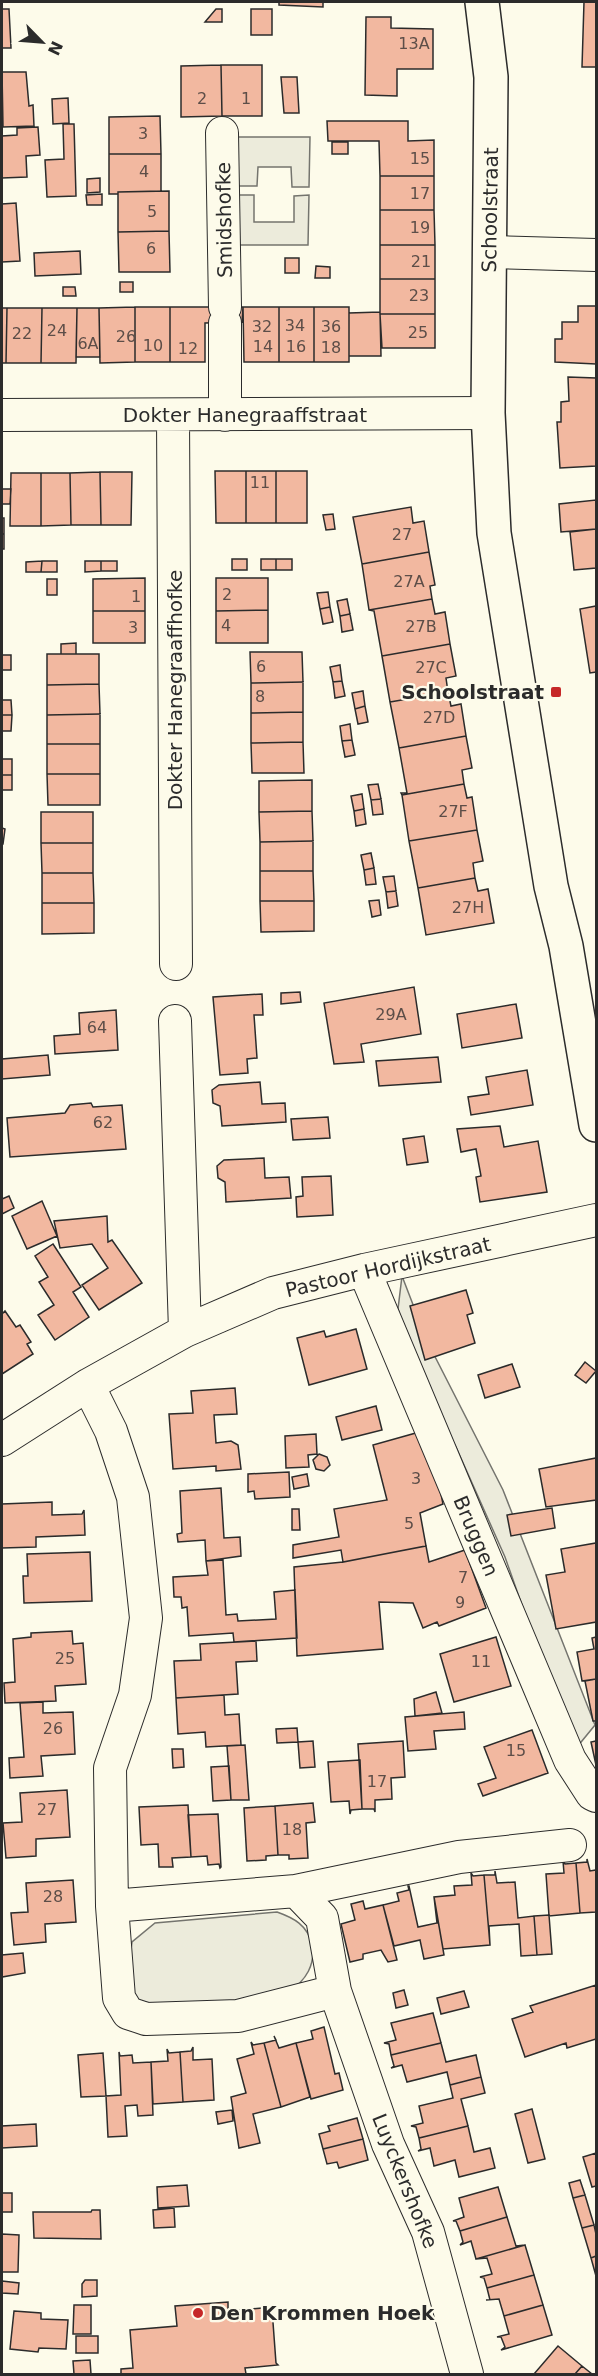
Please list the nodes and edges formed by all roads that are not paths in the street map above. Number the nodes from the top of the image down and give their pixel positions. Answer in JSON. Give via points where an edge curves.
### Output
{"nodes":[{"id":1,"x":482,"y":2,"type":"edge"},
{"id":2,"x":505,"y":2,"type":"edge"},
{"id":3,"x":491,"y":77,"type":"junction"},
{"id":4,"x":222,"y":133,"type":"dead end"},
{"id":5,"x":489,"y":252,"type":"junction"},
{"id":6,"x":597,"y":255,"type":"edge"},
{"id":7,"x":488,"y":413,"type":"junction"},
{"id":8,"x":2,"y":415,"type":"edge"},
{"id":9,"x":225,"y":415,"type":"junction"},
{"id":10,"x":173,"y":416,"type":"junction"},
{"id":11,"x":176,"y":964,"type":"dead end"},
{"id":12,"x":175,"y":1022,"type":"dead end"},
{"id":13,"x":597,"y":1125,"type":"edge"},
{"id":14,"x":597,"y":1220,"type":"edge"},
{"id":15,"x":364,"y":1270,"type":"junction"},
{"id":16,"x":185,"y":1331,"type":"junction"},
{"id":17,"x":88,"y":1385,"type":"junction"},
{"id":18,"x":2,"y":1440,"type":"edge"},
{"id":19,"x":597,"y":1796,"type":"edge"},
{"id":20,"x":570,"y":1845,"type":"dead end"},
{"id":21,"x":296,"y":1891,"type":"junction"},
{"id":22,"x":112,"y":1906,"type":"junction"},
{"id":23,"x":335,"y":1991,"type":"junction"},
{"id":24,"x":467,"y":2374,"type":"edge"}],
"edges":[{"from":1,"to":3,"type":"street","name":"Schoolstraat"},
{"from":2,"to":3,"type":"street","name":"Schoolstraat"},
{"from":3,"to":5,"type":"street","name":"Schoolstraat"},
{"from":4,"to":9,"type":"street","name":"Smidshofke"},
{"from":5,"to":6,"type":"street"},
{"from":5,"to":7,"type":"street","name":"Schoolstraat"},
{"from":7,"to":9,"type":"street","name":"Dokter Hanegraaffstraat"},
{"from":7,"to":13,"type":"street","name":"Schoolstraat","via":[[494,533],[551,886],[566,946]]},
{"from":8,"to":10,"type":"street","name":"Dokter Hanegraaffstraat"},
{"from":9,"to":10,"type":"street","name":"Dokter Hanegraaffstraat"},
{"from":10,"to":11,"type":"street","name":"Dokter Hanegraaffhofke"},
{"from":12,"to":16,"type":"street"},
{"from":14,"to":15,"type":"street","name":"Pastoor Hordijkstraat"},
{"from":15,"to":16,"type":"street","name":"Pastoor Hordijkstraat","via":[[273,1293]]},
{"from":15,"to":19,"type":"street","name":"Bruggen","via":[[570,1760]]},
{"from":16,"to":17,"type":"street","name":"Pastoor Hordijkstraat"},
{"from":17,"to":18,"type":"street","name":"Pastoor Hordijkstraat"},
{"from":17,"to":22,"type":"street","via":[[111,1431],[133,1497],[146,1618],[135,1695],[110,1768]]},
{"from":20,"to":21,"type":"street","via":[[459,1857]]},
{"from":21,"to":22,"type":"street"},
{"from":21,"to":23,"type":"street","name":"Luyckershofke","via":[[322,1918]]},
{"from":22,"to":23,"type":"street","via":[[119,1998],[128,2013],[146,2019],[238,2016]]},
{"from":23,"to":24,"type":"street","name":"Luyckershofke","via":[[388,2144],[428,2232]]}]}
